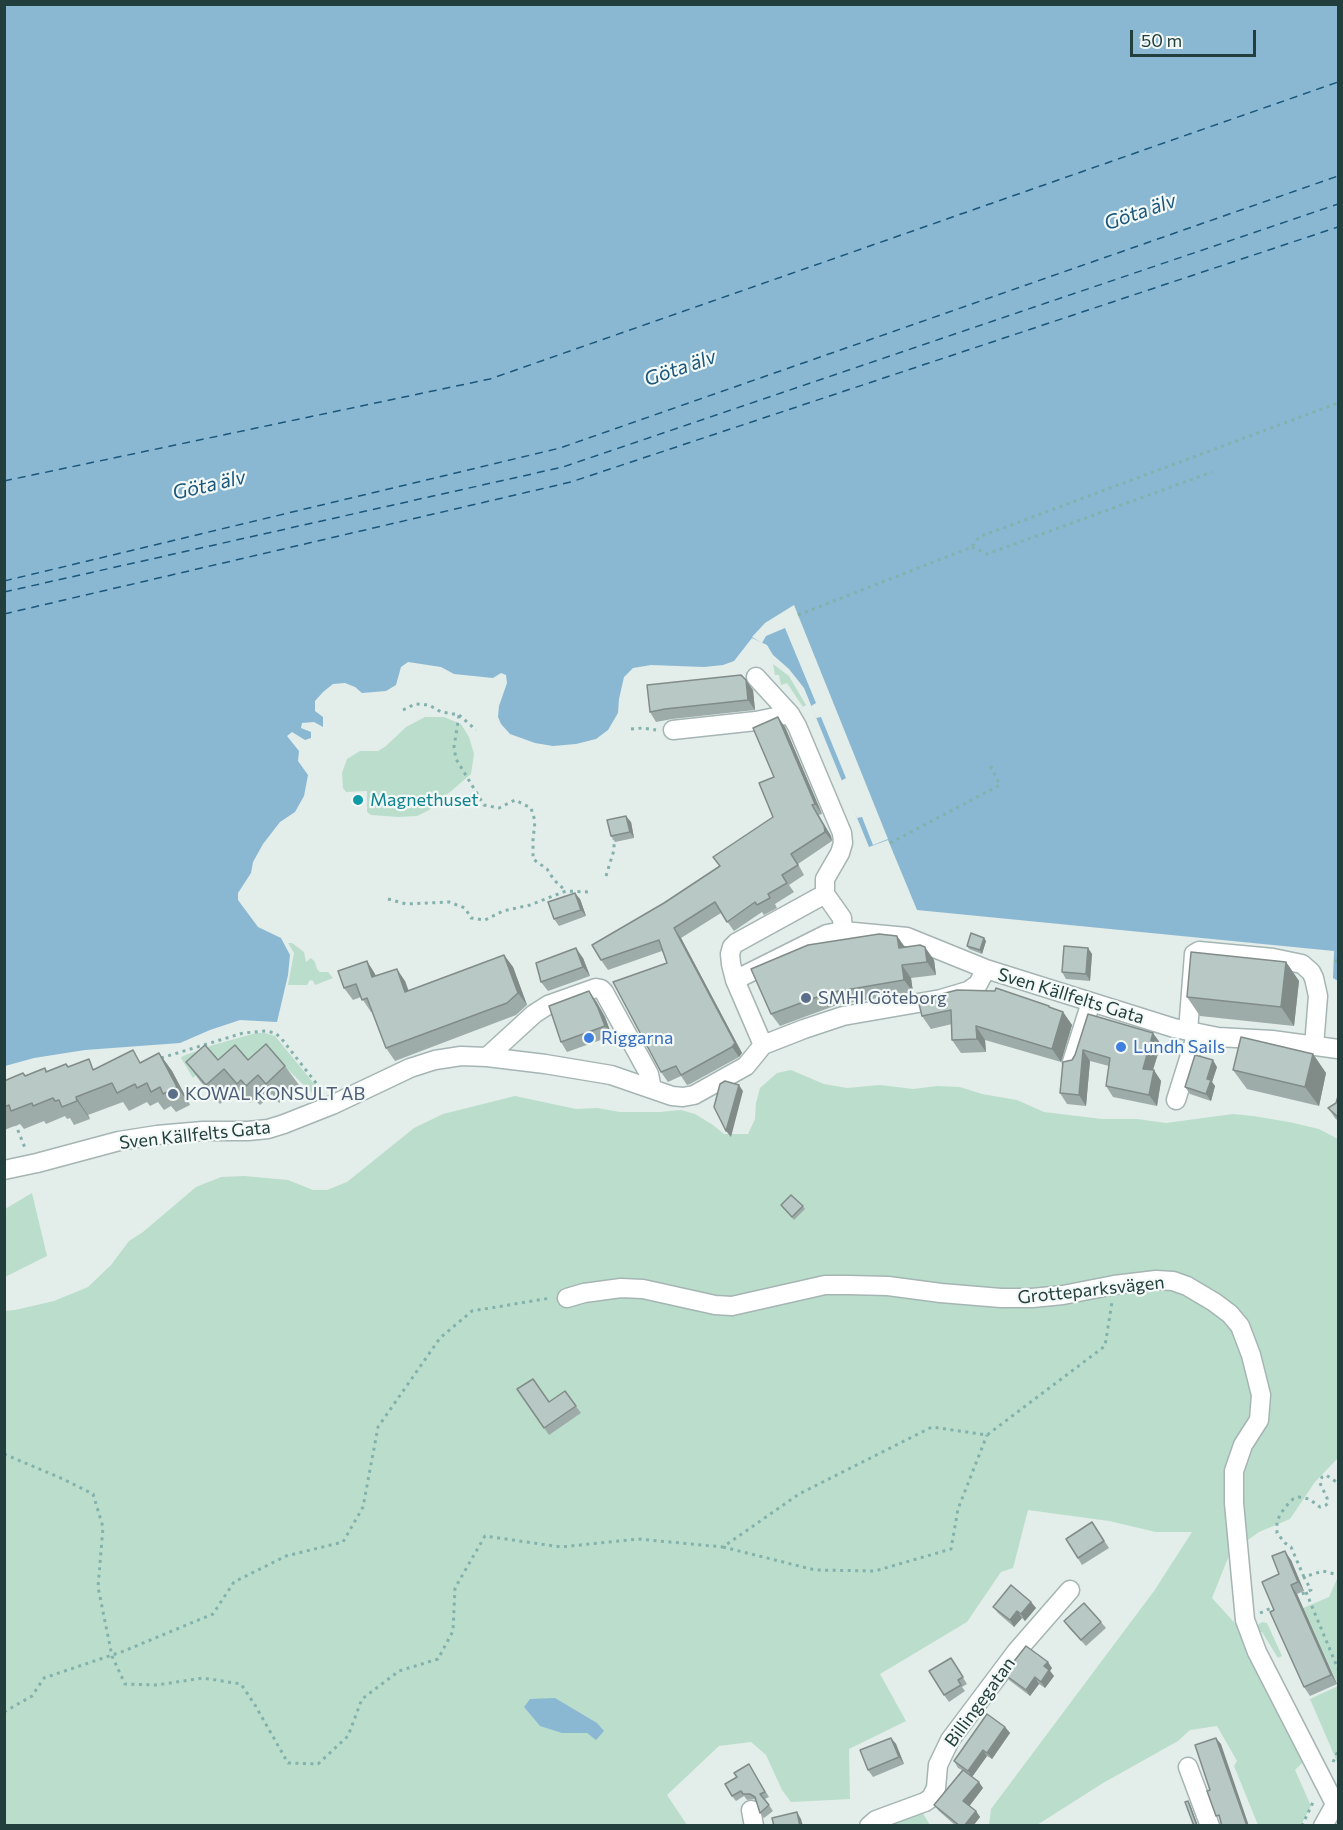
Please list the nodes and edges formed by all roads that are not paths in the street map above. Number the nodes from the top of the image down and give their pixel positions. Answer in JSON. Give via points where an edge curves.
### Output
{"nodes":[{"id":1,"x":756,"y":677,"type":"dead end"},
{"id":2,"x":790,"y":714,"type":"junction"},
{"id":3,"x":673,"y":730,"type":"road end"},
{"id":4,"x":825,"y":894,"type":"junction"},
{"id":5,"x":843,"y":931,"type":"junction"},
{"id":6,"x":986,"y":969,"type":"junction"},
{"id":7,"x":735,"y":980,"type":"junction"},
{"id":8,"x":1091,"y":1002,"type":"junction"},
{"id":9,"x":1192,"y":1032,"type":"junction"},
{"id":10,"x":763,"y":1045,"type":"junction"},
{"id":11,"x":1314,"y":1046,"type":"junction"},
{"id":12,"x":1338,"y":1049,"type":"edge"},
{"id":13,"x":487,"y":1057,"type":"junction"},
{"id":14,"x":1072,"y":1062,"type":"edge"},
{"id":15,"x":652,"y":1089,"type":"junction"},
{"id":16,"x":1176,"y":1100,"type":"dead end"},
{"id":17,"x":4,"y":1170,"type":"edge"},
{"id":18,"x":567,"y":1298,"type":"road end"},
{"id":19,"x":1070,"y":1590,"type":"dead end"},
{"id":20,"x":1188,"y":1767,"type":"dead end"},
{"id":21,"x":1337,"y":1802,"type":"edge"},
{"id":22,"x":869,"y":1826,"type":"edge"},
{"id":23,"x":1210,"y":1826,"type":"edge"},
{"id":24,"x":1323,"y":1826,"type":"edge"}],
"edges":[{"from":1,"to":2,"type":"street"},
{"from":2,"to":3,"type":"street","via":[[756,722]]},
{"from":2,"to":4,"type":"street","via":[[843,833],[840,853],[825,879]]},
{"from":4,"to":5,"type":"street","via":[[842,918]]},
{"from":4,"to":7,"type":"street","via":[[736,943],[730,954]]},
{"from":5,"to":6,"type":"street","via":[[907,937]]},
{"from":5,"to":7,"type":"street","via":[[826,934]]},
{"from":6,"to":8,"type":"street","name":"Sven Källfelts Gata"},
{"from":6,"to":10,"type":"street","name":"Sven Källfelts Gata","via":[[978,984],[968,990],[941,999],[843,1016]]},
{"from":7,"to":10,"type":"street"},
{"from":8,"to":9,"type":"street","name":"Sven Källfelts Gata"},
{"from":8,"to":14,"type":"street"},
{"from":9,"to":11,"type":"street","name":"Sven Källfelts Gata"},
{"from":9,"to":11,"type":"street","via":[[1194,954],[1199,951],[1273,958],[1302,964],[1314,978],[1318,996]]},
{"from":9,"to":16,"type":"street"},
{"from":10,"to":15,"type":"street","name":"Sven Källfelts Gata","via":[[746,1066],[694,1095],[672,1096]]},
{"from":11,"to":12,"type":"street","name":"Sven Källfelts Gata"},
{"from":13,"to":15,"type":"street","name":"Sven Källfelts Gata","via":[[611,1075]]},
{"from":13,"to":15,"type":"street","via":[[548,1005],[596,988],[604,992],[649,1074]]},
{"from":13,"to":17,"type":"street","name":"Sven Källfelts Gata","via":[[461,1056],[410,1068],[332,1105],[268,1129],[203,1131],[129,1140]]},
{"from":18,"to":21,"type":"street","name":"Grotteparksvägen","via":[[621,1288],[643,1289],[732,1306],[825,1285],[888,1286],[1001,1298],[1064,1295],[1156,1280],[1187,1286],[1230,1314],[1246,1338],[1261,1395],[1259,1420],[1243,1445],[1234,1471],[1245,1620],[1262,1662]]},
{"from":19,"to":22,"type":"street","name":"Billingegatan","via":[[1016,1652],[950,1740],[938,1764],[931,1798]]},
{"from":20,"to":23,"type":"street"},
{"from":21,"to":24,"type":"street"}]}
